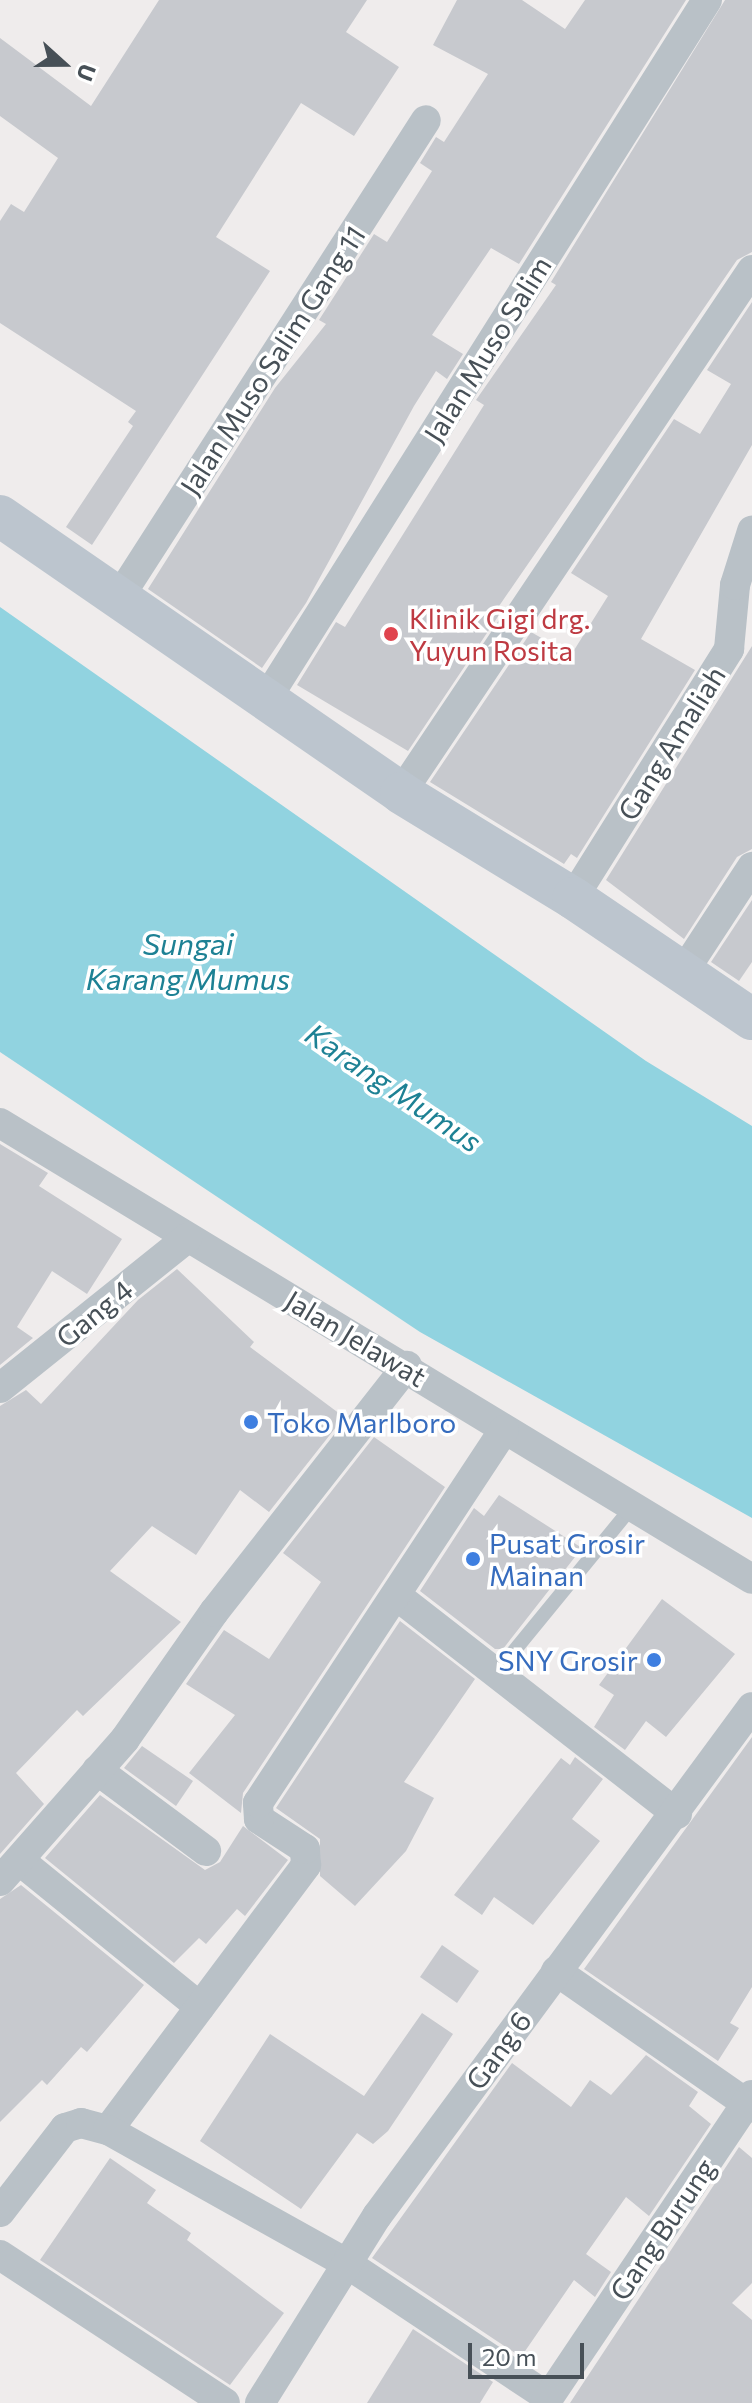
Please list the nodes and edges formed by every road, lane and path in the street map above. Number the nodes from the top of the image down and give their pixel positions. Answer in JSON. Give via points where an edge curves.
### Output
{"nodes":[{"id":1,"x":707,"y":0,"type":"edge"},
{"id":2,"x":426,"y":120,"type":"dead end"},
{"id":3,"x":752,"y":270,"type":"edge"},
{"id":4,"x":0,"y":516,"type":"edge"},
{"id":5,"x":752,"y":531,"type":"edge"},
{"id":6,"x":118,"y":599,"type":"junction"},
{"id":7,"x":267,"y":698,"type":"junction"},
{"id":8,"x":401,"y":793,"type":"junction"},
{"id":9,"x":752,"y":867,"type":"edge"},
{"id":10,"x":573,"y":898,"type":"junction"},
{"id":11,"x":682,"y":974,"type":"junction"},
{"id":12,"x":752,"y":1019,"type":"edge"},
{"id":13,"x":0,"y":1123,"type":"edge"},
{"id":14,"x":187,"y":1238,"type":"junction"},
{"id":15,"x":407,"y":1366,"type":"junction"},
{"id":16,"x":0,"y":1388,"type":"edge"},
{"id":17,"x":504,"y":1430,"type":"junction"},
{"id":18,"x":632,"y":1507,"type":"junction"},
{"id":19,"x":752,"y":1579,"type":"edge"},
{"id":20,"x":397,"y":1596,"type":"junction"},
{"id":21,"x":496,"y":1673,"type":"junction"},
{"id":22,"x":752,"y":1707,"type":"edge"},
{"id":23,"x":97,"y":1770,"type":"junction"},
{"id":24,"x":677,"y":1814,"type":"junction"},
{"id":25,"x":206,"y":1851,"type":"dead end"},
{"id":26,"x":9,"y":1870,"type":"edge"},
{"id":27,"x":556,"y":1971,"type":"junction"},
{"id":28,"x":200,"y":2007,"type":"junction"},
{"id":29,"x":750,"y":2101,"type":"edge"},
{"id":30,"x":108,"y":2130,"type":"junction"},
{"id":31,"x":0,"y":2212,"type":"edge"},
{"id":32,"x":0,"y":2255,"type":"edge"},
{"id":33,"x":346,"y":2263,"type":"junction"},
{"id":34,"x":547,"y":2400,"type":"edge"},
{"id":35,"x":225,"y":2403,"type":"edge"},
{"id":36,"x":260,"y":2403,"type":"edge"}],
"edges":[{"from":1,"to":7,"type":"street","name":"Jalan Muso Salim"},
{"from":2,"to":6,"type":"street","name":"Jalan Muso Salim Gang 11"},
{"from":3,"to":8,"type":"street"},
{"from":4,"to":6,"type":"street"},
{"from":5,"to":10,"type":"street","name":"Gang Amaliah","via":[[735,585],[729,649]]},
{"from":6,"to":7,"type":"street"},
{"from":7,"to":8,"type":"street"},
{"from":8,"to":10,"type":"street"},
{"from":9,"to":11,"type":"street"},
{"from":10,"to":11,"type":"street"},
{"from":11,"to":12,"type":"street"},
{"from":13,"to":14,"type":"street","name":"Jalan Jelawat"},
{"from":14,"to":15,"type":"street","name":"Jalan Jelawat"},
{"from":14,"to":16,"type":"street","name":"Gang 4"},
{"from":15,"to":17,"type":"street","name":"Jalan Jelawat"},
{"from":15,"to":23,"type":"street"},
{"from":17,"to":18,"type":"street","name":"Jalan Jelawat"},
{"from":17,"to":20,"type":"street"},
{"from":18,"to":19,"type":"street","name":"Jalan Jelawat"},
{"from":18,"to":21,"type":"lane"},
{"from":20,"to":21,"type":"street"},
{"from":20,"to":28,"type":"street","via":[[258,1803],[259,1819],[305,1849],[306,1865]]},
{"from":21,"to":24,"type":"street"},
{"from":22,"to":24,"type":"street","name":"Gang 6"},
{"from":23,"to":25,"type":"street"},
{"from":23,"to":26,"type":"street"},
{"from":24,"to":27,"type":"street","name":"Gang 6"},
{"from":26,"to":28,"type":"street"},
{"from":27,"to":29,"type":"street"},
{"from":27,"to":33,"type":"street","name":"Gang 6"},
{"from":28,"to":30,"type":"street"},
{"from":29,"to":34,"type":"street","name":"Gang Burung"},
{"from":30,"to":31,"type":"street","via":[[81,2123],[65,2128]]},
{"from":30,"to":33,"type":"street"},
{"from":32,"to":35,"type":"street"},
{"from":33,"to":34,"type":"street"},
{"from":33,"to":36,"type":"street","name":"Gang 6"}]}
